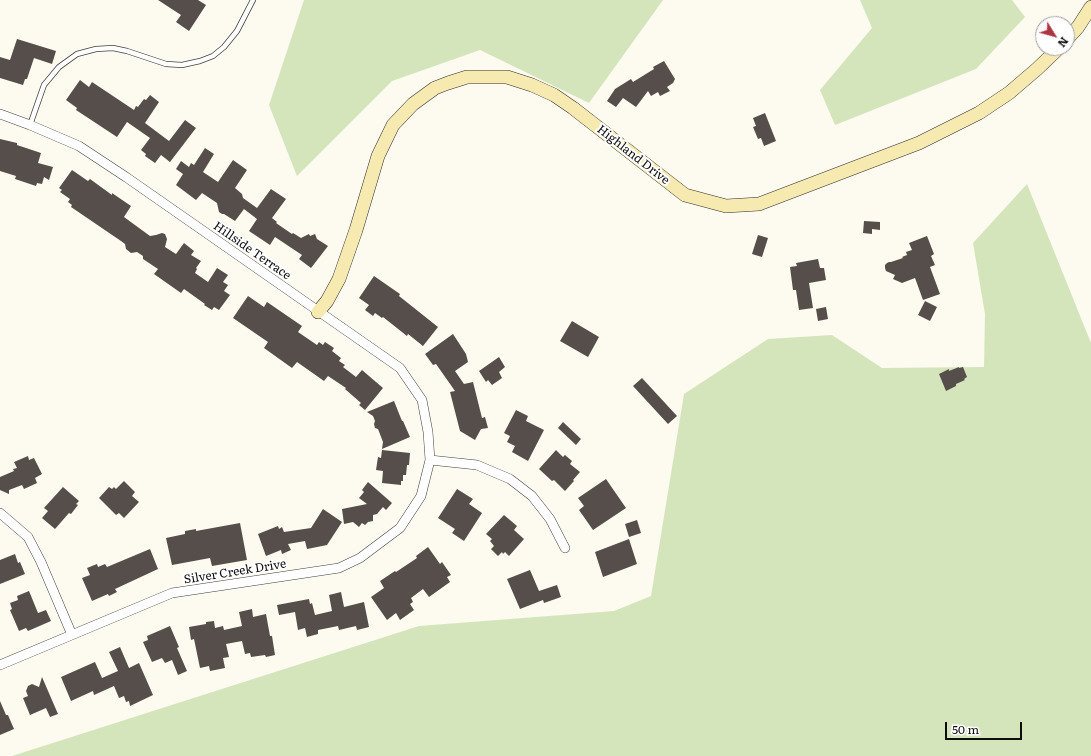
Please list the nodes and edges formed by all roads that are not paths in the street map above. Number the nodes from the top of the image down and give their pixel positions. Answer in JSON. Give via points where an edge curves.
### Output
{"nodes":[{"id":1,"x":253,"y":0,"type":"edge"},
{"id":2,"x":1091,"y":7,"type":"edge"},
{"id":3,"x":1075,"y":30,"type":"edge"},
{"id":4,"x":1050,"y":56,"type":"edge"},
{"id":5,"x":0,"y":114,"type":"edge"},
{"id":6,"x":30,"y":125,"type":"junction"},
{"id":7,"x":318,"y":312,"type":"junction"},
{"id":8,"x":430,"y":460,"type":"junction"},
{"id":9,"x":0,"y":513,"type":"edge"},
{"id":10,"x":565,"y":548,"type":"dead end"},
{"id":11,"x":72,"y":635,"type":"junction"},
{"id":12,"x":0,"y":666,"type":"edge"}],
"edges":[{"from":1,"to":6,"type":"lane","via":[[237,31],[224,47],[213,56],[200,61],[182,65],[166,64],[114,48],[77,54],[59,67],[44,85]]},
{"from":2,"to":3,"type":"street"},
{"from":4,"to":7,"type":"street","name":"Highland Drive","via":[[1009,93],[979,113],[919,143],[759,204],[726,206],[685,195],[573,108],[554,95],[532,85],[507,77],[467,77],[448,83],[435,88],[413,104],[394,125],[378,156],[338,280]]},
{"from":5,"to":6,"type":"street","name":"Hillside Terrace"},
{"from":6,"to":7,"type":"street","name":"Hillside Terrace","via":[[79,146]]},
{"from":7,"to":8,"type":"street","name":"Hillside Terrace","via":[[400,368],[422,400]]},
{"from":8,"to":10,"type":"street","via":[[477,465],[510,479],[532,496],[550,519]]},
{"from":8,"to":11,"type":"street","name":"Silver Creek Drive","via":[[421,496],[400,528],[360,558],[338,568],[172,593]]},
{"from":9,"to":11,"type":"street","via":[[28,537]]},
{"from":11,"to":12,"type":"street","name":"Silver Creek Drive"}]}
